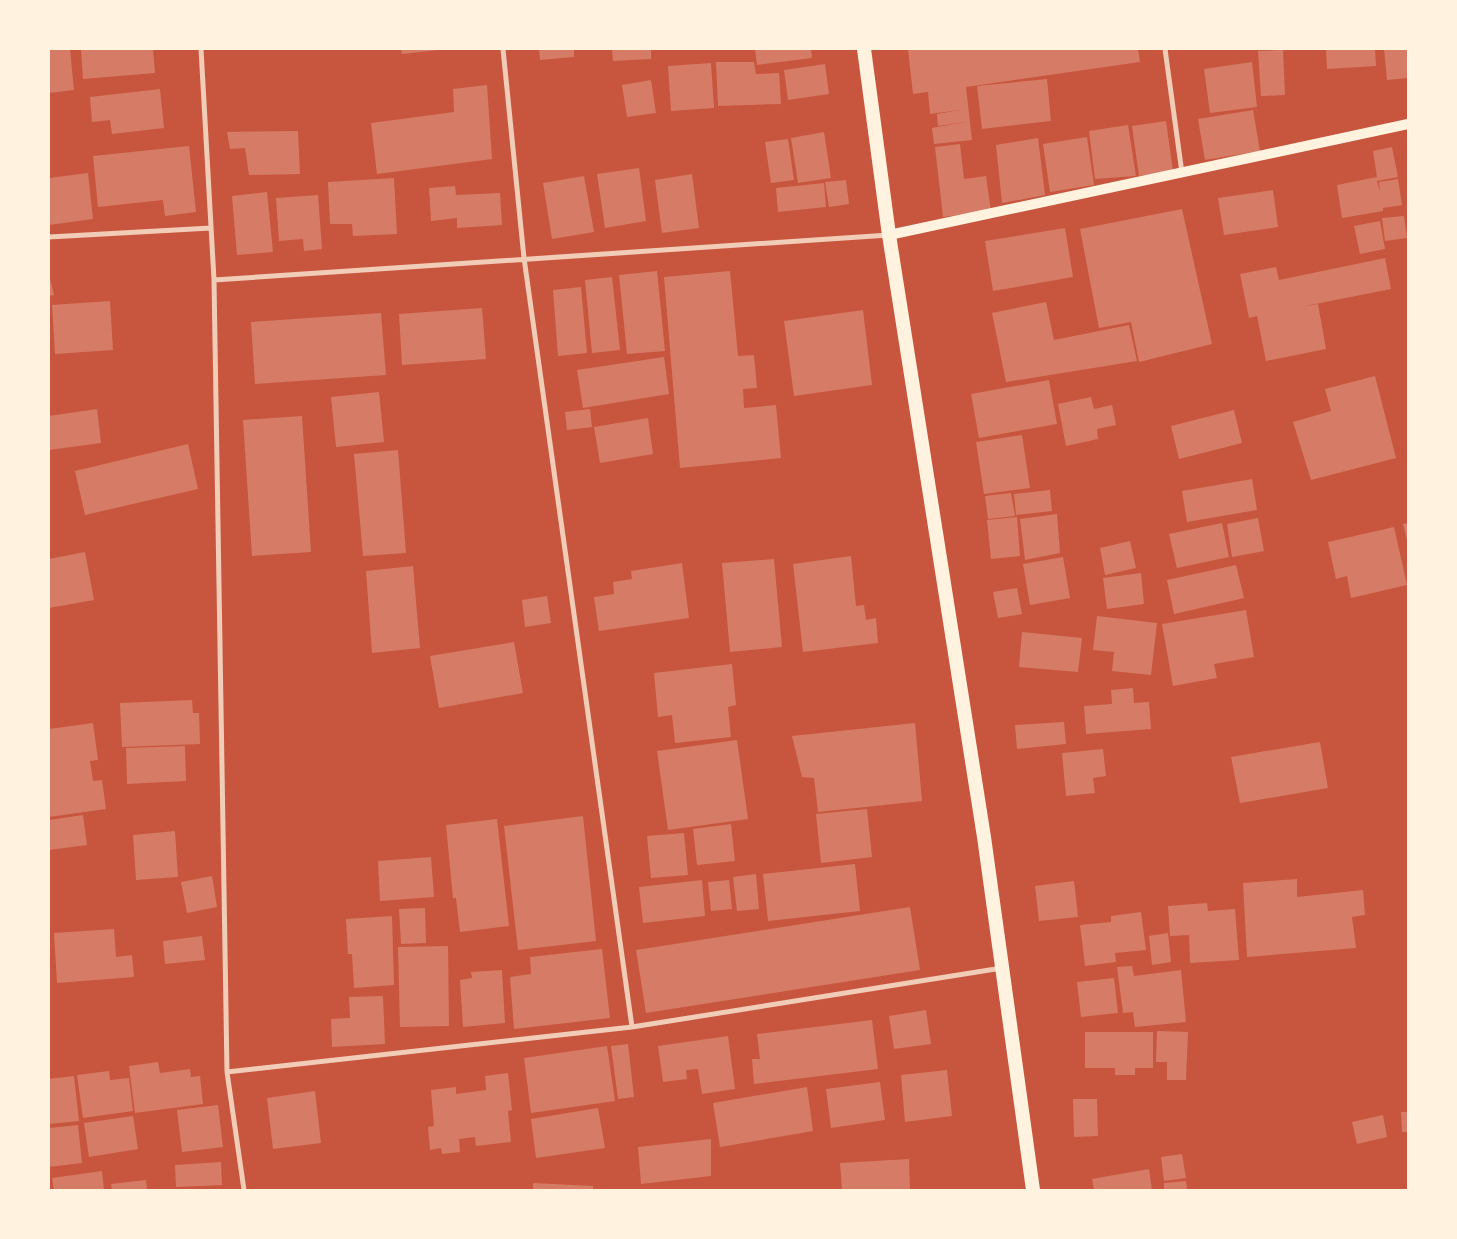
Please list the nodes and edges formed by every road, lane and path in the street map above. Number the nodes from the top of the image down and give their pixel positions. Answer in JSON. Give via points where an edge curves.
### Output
{"nodes":[{"id":1,"x":201,"y":49,"type":"edge"},
{"id":2,"x":503,"y":49,"type":"edge"},
{"id":3,"x":864,"y":49,"type":"edge"},
{"id":4,"x":1165,"y":49,"type":"edge"},
{"id":5,"x":1408,"y":124,"type":"edge"},
{"id":6,"x":1182,"y":174,"type":"junction"},
{"id":7,"x":211,"y":228,"type":"junction"},
{"id":8,"x":889,"y":236,"type":"junction"},
{"id":9,"x":49,"y":237,"type":"edge"},
{"id":10,"x":524,"y":258,"type":"junction"},
{"id":11,"x":214,"y":280,"type":"junction"},
{"id":12,"x":1002,"y":968,"type":"junction"},
{"id":13,"x":632,"y":1027,"type":"junction"},
{"id":14,"x":227,"y":1072,"type":"junction"},
{"id":15,"x":244,"y":1190,"type":"edge"},
{"id":16,"x":1033,"y":1190,"type":"edge"}],
"edges":[{"from":1,"to":7,"type":"street"},
{"from":2,"to":10,"type":"street"},
{"from":3,"to":8,"type":"highway"},
{"from":4,"to":6,"type":"street"},
{"from":5,"to":6,"type":"main road"},
{"from":6,"to":8,"type":"main road"},
{"from":7,"to":9,"type":"street"},
{"from":7,"to":11,"type":"street"},
{"from":8,"to":10,"type":"street"},
{"from":8,"to":12,"type":"highway"},
{"from":10,"to":11,"type":"street"},
{"from":10,"to":13,"type":"street"},
{"from":11,"to":14,"type":"street"},
{"from":12,"to":13,"type":"street"},
{"from":12,"to":16,"type":"highway"},
{"from":13,"to":14,"type":"street"},
{"from":14,"to":15,"type":"street"}]}
